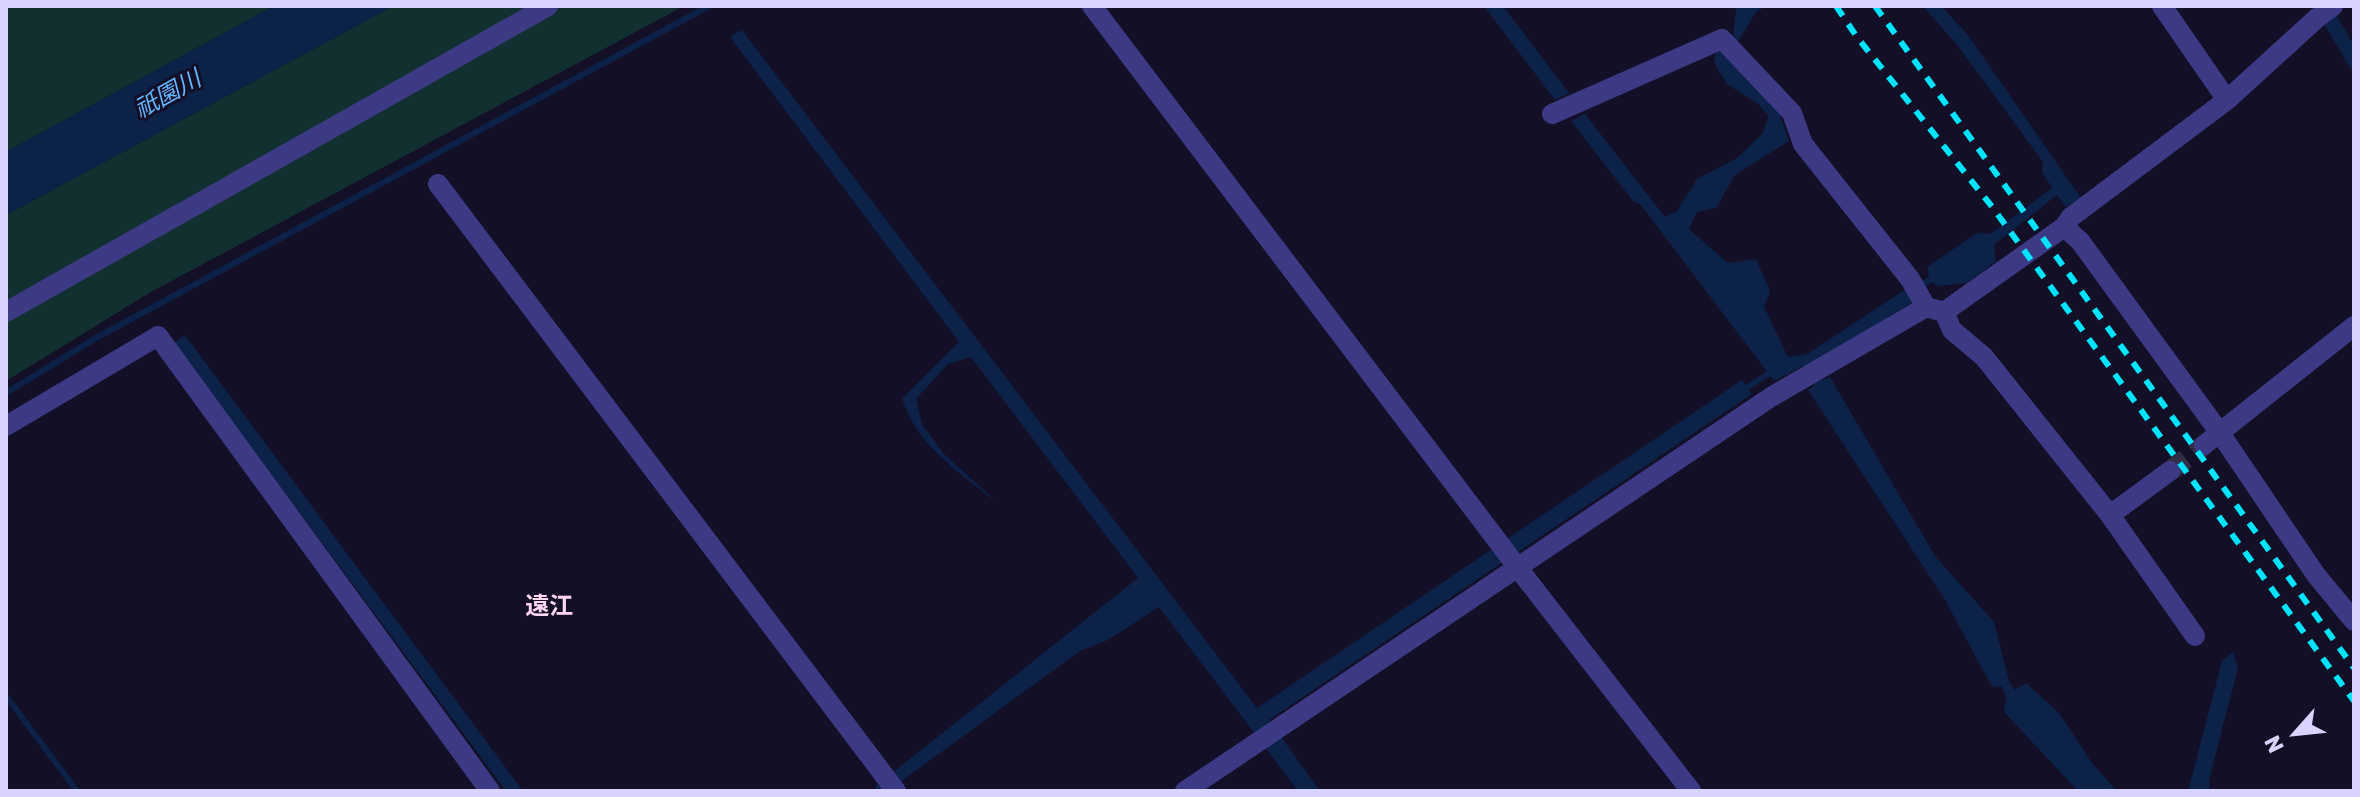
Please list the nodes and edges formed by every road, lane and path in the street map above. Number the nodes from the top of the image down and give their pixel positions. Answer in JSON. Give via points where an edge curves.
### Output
{"nodes":[{"id":1,"x":548,"y":6,"type":"edge"},
{"id":2,"x":1092,"y":6,"type":"edge"},
{"id":3,"x":2162,"y":6,"type":"edge"},
{"id":4,"x":2325,"y":12,"type":"edge"},
{"id":5,"x":2227,"y":100,"type":"junction"},
{"id":6,"x":1563,"y":109,"type":"dead end"},
{"id":7,"x":438,"y":184,"type":"dead end"},
{"id":8,"x":2064,"y":227,"type":"junction"},
{"id":9,"x":1925,"y":299,"type":"junction"},
{"id":10,"x":6,"y":312,"type":"edge"},
{"id":11,"x":2354,"y":326,"type":"edge"},
{"id":12,"x":6,"y":426,"type":"edge"},
{"id":13,"x":2212,"y":439,"type":"junction"},
{"id":14,"x":2170,"y":471,"type":"tunnel mouth"},
{"id":15,"x":2110,"y":515,"type":"junction"},
{"id":16,"x":1516,"y":564,"type":"junction"},
{"id":17,"x":2354,"y":621,"type":"edge"},
{"id":18,"x":2195,"y":636,"type":"dead end"},
{"id":19,"x":490,"y":791,"type":"edge"},
{"id":20,"x":896,"y":791,"type":"edge"},
{"id":21,"x":1185,"y":791,"type":"edge"},
{"id":22,"x":1691,"y":791,"type":"edge"}],
"edges":[{"from":1,"to":10,"type":"street"},
{"from":2,"to":16,"type":"street"},
{"from":3,"to":5,"type":"street"},
{"from":4,"to":5,"type":"street"},
{"from":5,"to":8,"type":"street"},
{"from":6,"to":9,"type":"street","via":[[1722,39],[1792,113],[1803,144]]},
{"from":7,"to":20,"type":"street"},
{"from":8,"to":9,"type":"street"},
{"from":8,"to":13,"type":"street","via":[[2080,241]]},
{"from":9,"to":15,"type":"street","via":[[1984,357]]},
{"from":9,"to":16,"type":"street"},
{"from":11,"to":13,"type":"street"},
{"from":12,"to":19,"type":"street","via":[[158,336]]},
{"from":13,"to":17,"type":"street"},
{"from":14,"to":15,"type":"street"},
{"from":15,"to":18,"type":"street"},
{"from":16,"to":21,"type":"street"},
{"from":16,"to":22,"type":"street"}]}
